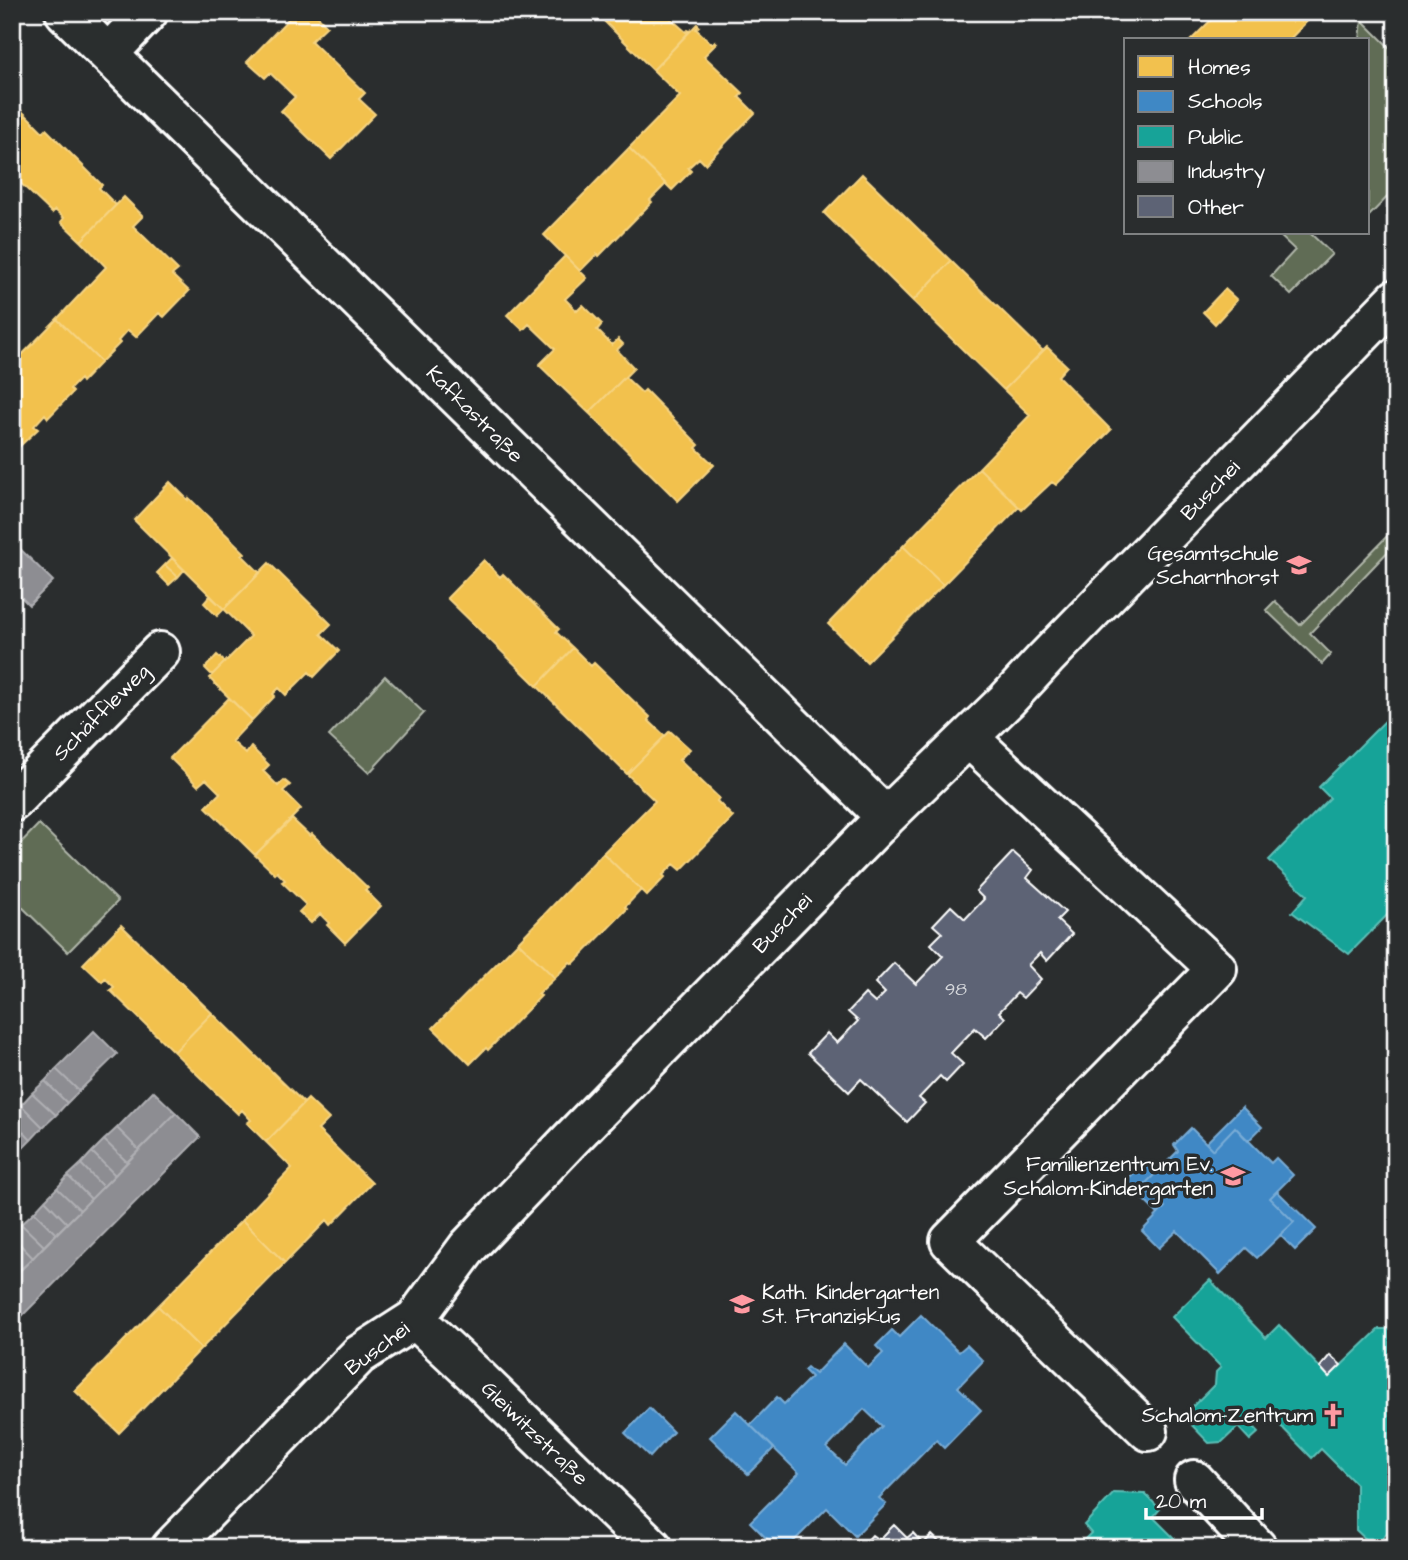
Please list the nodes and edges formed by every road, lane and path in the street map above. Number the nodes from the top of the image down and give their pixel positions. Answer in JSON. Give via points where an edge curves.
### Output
{"nodes":[{"id":1,"x":65,"y":12,"type":"edge"},
{"id":2,"x":148,"y":12,"type":"edge"},
{"id":3,"x":108,"y":54,"type":"junction"},
{"id":4,"x":1396,"y":299,"type":"edge"},
{"id":5,"x":160,"y":652,"type":"dead end"},
{"id":6,"x":969,"y":738,"type":"junction"},
{"id":7,"x":12,"y":802,"type":"edge"},
{"id":8,"x":886,"y":817,"type":"junction"},
{"id":9,"x":415,"y":1319,"type":"junction"},
{"id":10,"x":1148,"y":1431,"type":"dead end"},
{"id":11,"x":1194,"y":1480,"type":"dead end"},
{"id":12,"x":171,"y":1548,"type":"edge"},
{"id":13,"x":653,"y":1548,"type":"edge"},
{"id":14,"x":1257,"y":1548,"type":"edge"}],
"edges":[{"from":1,"to":3,"type":"street","name":"Kafkastraße"},
{"from":2,"to":3,"type":"street"},
{"from":3,"to":8,"type":"street","name":"Kafkastraße"},
{"from":4,"to":6,"type":"street","name":"Buschei"},
{"from":5,"to":7,"type":"street","name":"Schäffleweg"},
{"from":6,"to":8,"type":"street","name":"Buschei"},
{"from":6,"to":10,"type":"street","via":[[1217,969],[950,1241]]},
{"from":8,"to":9,"type":"street","name":"Buschei","via":[[468,1247]]},
{"from":9,"to":12,"type":"street","name":"Buschei","via":[[359,1355]]},
{"from":9,"to":13,"type":"street","name":"Gleiwitzstraße"},
{"from":11,"to":14,"type":"street"}]}
